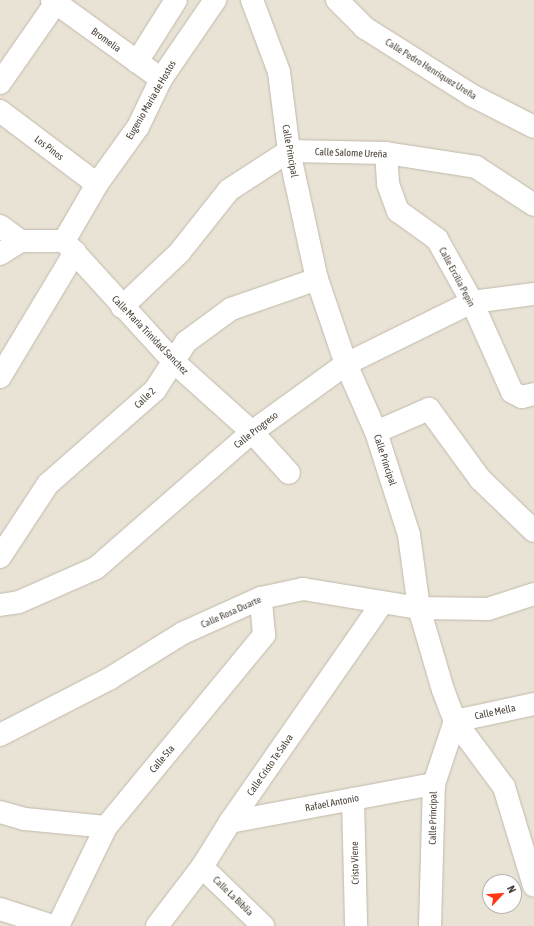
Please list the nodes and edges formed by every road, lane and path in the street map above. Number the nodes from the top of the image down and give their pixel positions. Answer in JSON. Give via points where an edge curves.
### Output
{"nodes":[{"id":1,"x":176,"y":0,"type":"edge"},
{"id":2,"x":215,"y":0,"type":"edge"},
{"id":3,"x":252,"y":0,"type":"edge"},
{"id":4,"x":336,"y":0,"type":"edge"},
{"id":5,"x":55,"y":1,"type":"edge"},
{"id":6,"x":137,"y":62,"type":"junction"},
{"id":7,"x":161,"y":79,"type":"junction"},
{"id":8,"x":0,"y":83,"type":"edge"},
{"id":9,"x":0,"y":111,"type":"edge"},
{"id":10,"x":534,"y":127,"type":"edge"},
{"id":11,"x":289,"y":151,"type":"junction"},
{"id":12,"x":386,"y":153,"type":"junction"},
{"id":13,"x":97,"y":184,"type":"junction"},
{"id":14,"x":534,"y":205,"type":"edge"},
{"id":15,"x":0,"y":226,"type":"edge"},
{"id":16,"x":21,"y":240,"type":"junction"},
{"id":17,"x":69,"y":246,"type":"junction"},
{"id":18,"x":0,"y":254,"type":"edge"},
{"id":19,"x":317,"y":279,"type":"junction"},
{"id":20,"x":534,"y":294,"type":"edge"},
{"id":21,"x":472,"y":302,"type":"junction"},
{"id":22,"x":122,"y":307,"type":"junction"},
{"id":23,"x":174,"y":362,"type":"junction"},
{"id":24,"x":346,"y":364,"type":"junction"},
{"id":25,"x":0,"y":377,"type":"edge"},
{"id":26,"x":534,"y":394,"type":"edge"},
{"id":27,"x":252,"y":432,"type":"junction"},
{"id":28,"x":376,"y":432,"type":"junction"},
{"id":29,"x":289,"y":473,"type":"dead end"},
{"id":30,"x":534,"y":531,"type":"edge"},
{"id":31,"x":0,"y":557,"type":"edge"},
{"id":32,"x":534,"y":594,"type":"edge"},
{"id":33,"x":261,"y":598,"type":"junction"},
{"id":34,"x":382,"y":603,"type":"junction"},
{"id":35,"x":0,"y":605,"type":"edge"},
{"id":36,"x":418,"y":608,"type":"junction"},
{"id":37,"x":534,"y":704,"type":"edge"},
{"id":38,"x":455,"y":721,"type":"junction"},
{"id":39,"x":0,"y":735,"type":"edge"},
{"id":40,"x":434,"y":784,"type":"junction"},
{"id":41,"x":353,"y":799,"type":"junction"},
{"id":42,"x":0,"y":812,"type":"edge"},
{"id":43,"x":230,"y":822,"type":"junction"},
{"id":44,"x":106,"y":827,"type":"junction"},
{"id":45,"x":202,"y":867,"type":"junction"},
{"id":46,"x":534,"y":886,"type":"edge"},
{"id":47,"x":0,"y":909,"type":"edge"},
{"id":48,"x":53,"y":926,"type":"edge"},
{"id":49,"x":58,"y":926,"type":"edge"},
{"id":50,"x":156,"y":926,"type":"edge"},
{"id":51,"x":263,"y":926,"type":"edge"},
{"id":52,"x":356,"y":926,"type":"edge"},
{"id":53,"x":430,"y":926,"type":"edge"}],
"edges":[{"from":1,"to":6,"type":"street"},
{"from":2,"to":7,"type":"street","name":"Eugenio Maria de Hostos"},
{"from":3,"to":11,"type":"street","name":"Calle Principal","via":[[279,72]]},
{"from":4,"to":10,"type":"street","name":"Calle Pedro Henriquez Ureña","via":[[365,28],[473,96]]},
{"from":5,"to":6,"type":"street","name":"Bromelia"},
{"from":5,"to":8,"type":"street"},
{"from":6,"to":7,"type":"street","name":"Bromelia"},
{"from":7,"to":13,"type":"street","name":"Eugenio Maria de Hostos","via":[[138,127]]},
{"from":9,"to":13,"type":"street","name":"Los Pinos"},
{"from":11,"to":12,"type":"street","name":"Calle Salome Ureña"},
{"from":11,"to":19,"type":"street","name":"Calle Principal"},
{"from":11,"to":22,"type":"street","via":[[229,190],[179,253]]},
{"from":12,"to":14,"type":"street","name":"Calle Salome Ureña","via":[[476,167]]},
{"from":12,"to":21,"type":"street","name":"Calle Ercilia Pepin","via":[[388,184],[398,211],[436,239]]},
{"from":13,"to":17,"type":"street","name":"Eugenio Maria de Hostos"},
{"from":15,"to":16,"type":"street"},
{"from":16,"to":17,"type":"street"},
{"from":16,"to":18,"type":"street"},
{"from":17,"to":22,"type":"street","name":"Calle Maria Trinidad Sanchez"},
{"from":17,"to":25,"type":"street","name":"Eugenio Maria de Hostos"},
{"from":19,"to":23,"type":"street","name":"Calle 2","via":[[230,309],[186,342]]},
{"from":19,"to":24,"type":"street","name":"Calle Principal"},
{"from":20,"to":21,"type":"street","name":"Calle Progreso"},
{"from":21,"to":24,"type":"street","name":"Calle Progreso"},
{"from":21,"to":26,"type":"street","name":"Calle Ercilia Pepin","via":[[512,392],[522,397]]},
{"from":22,"to":23,"type":"street","name":"Calle Maria Trinidad Sanchez"},
{"from":23,"to":27,"type":"street","name":"Calle Maria Trinidad Sanchez"},
{"from":23,"to":31,"type":"street","name":"Calle 2","via":[[155,390],[48,484]]},
{"from":24,"to":27,"type":"street","name":"Calle Progreso"},
{"from":24,"to":28,"type":"street","name":"Calle Principal"},
{"from":27,"to":29,"type":"street","name":"Calle Maria Trinidad Sanchez"},
{"from":27,"to":35,"type":"street","name":"Calle Progreso","via":[[96,568],[19,602]]},
{"from":28,"to":30,"type":"street","via":[[429,409],[480,479]]},
{"from":28,"to":36,"type":"street","name":"Calle Principal","via":[[409,535]]},
{"from":32,"to":36,"type":"street","name":"Calle Rosa Duarte","via":[[488,609]]},
{"from":33,"to":34,"type":"street","name":"Calle Rosa Duarte","via":[[303,589]]},
{"from":33,"to":39,"type":"street","name":"Calle Rosa Duarte","via":[[183,633],[109,679]]},
{"from":33,"to":44,"type":"street","name":"Calle 5ta","via":[[264,635]]},
{"from":34,"to":36,"type":"street","name":"Calle Rosa Duarte"},
{"from":34,"to":43,"type":"street","name":"Calle Cristo Te Salva"},
{"from":36,"to":38,"type":"street","name":"Calle Principal"},
{"from":37,"to":38,"type":"street","name":"Calle Mella"},
{"from":38,"to":40,"type":"street","name":"Calle Principal"},
{"from":38,"to":46,"type":"street","via":[[504,787]]},
{"from":40,"to":41,"type":"street","name":"Rafael Antonio"},
{"from":40,"to":53,"type":"street","name":"Calle Principal"},
{"from":41,"to":43,"type":"street","name":"Rafael Antonio"},
{"from":41,"to":52,"type":"street","name":"Cristo Viene"},
{"from":42,"to":44,"type":"street","via":[[25,819]]},
{"from":43,"to":45,"type":"street","name":"Calle Cristo Te Salva"},
{"from":44,"to":49,"type":"street","name":"Calle 5ta"},
{"from":45,"to":50,"type":"street","name":"Calle Cristo Te Salva"},
{"from":45,"to":51,"type":"street","name":"Calle La Biblia"},
{"from":47,"to":48,"type":"street"}]}
